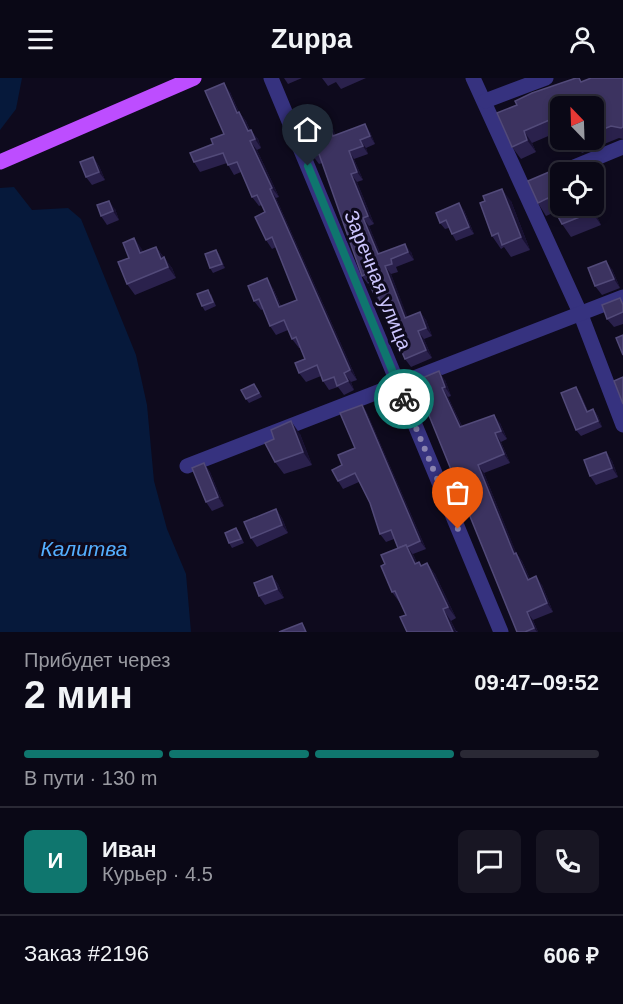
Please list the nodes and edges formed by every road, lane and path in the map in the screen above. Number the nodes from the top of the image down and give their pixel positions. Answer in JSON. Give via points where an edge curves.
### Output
{"nodes":[{"id":1,"x":194,"y":78,"type":"edge"},
{"id":2,"x":271,"y":78,"type":"edge"},
{"id":3,"x":473,"y":78,"type":"edge"},
{"id":4,"x":546,"y":78,"type":"edge"},
{"id":5,"x":484,"y":101,"type":"junction"},
{"id":6,"x":623,"y":147,"type":"edge"},
{"id":7,"x":0,"y":162,"type":"edge"},
{"id":8,"x":587,"y":162,"type":"edge"},
{"id":9,"x":550,"y":178,"type":"edge"},
{"id":10,"x":524,"y":189,"type":"junction"},
{"id":11,"x":623,"y":297,"type":"edge"},
{"id":12,"x":581,"y":315,"type":"junction"},
{"id":13,"x":399,"y":385,"type":"junction"},
{"id":14,"x":623,"y":425,"type":"edge"},
{"id":15,"x":187,"y":466,"type":"dead end"},
{"id":16,"x":501,"y":632,"type":"edge"}],
"edges":[{"from":1,"to":7,"type":"main road"},
{"from":2,"to":13,"type":"street","name":"Заречная улица"},
{"from":3,"to":5,"type":"street"},
{"from":4,"to":5,"type":"street"},
{"from":5,"to":10,"type":"street"},
{"from":6,"to":8,"type":"street"},
{"from":9,"to":10,"type":"street"},
{"from":10,"to":12,"type":"street"},
{"from":11,"to":12,"type":"street"},
{"from":12,"to":13,"type":"street"},
{"from":12,"to":14,"type":"street"},
{"from":13,"to":15,"type":"street"},
{"from":13,"to":16,"type":"street","name":"Заречная улица"}]}
